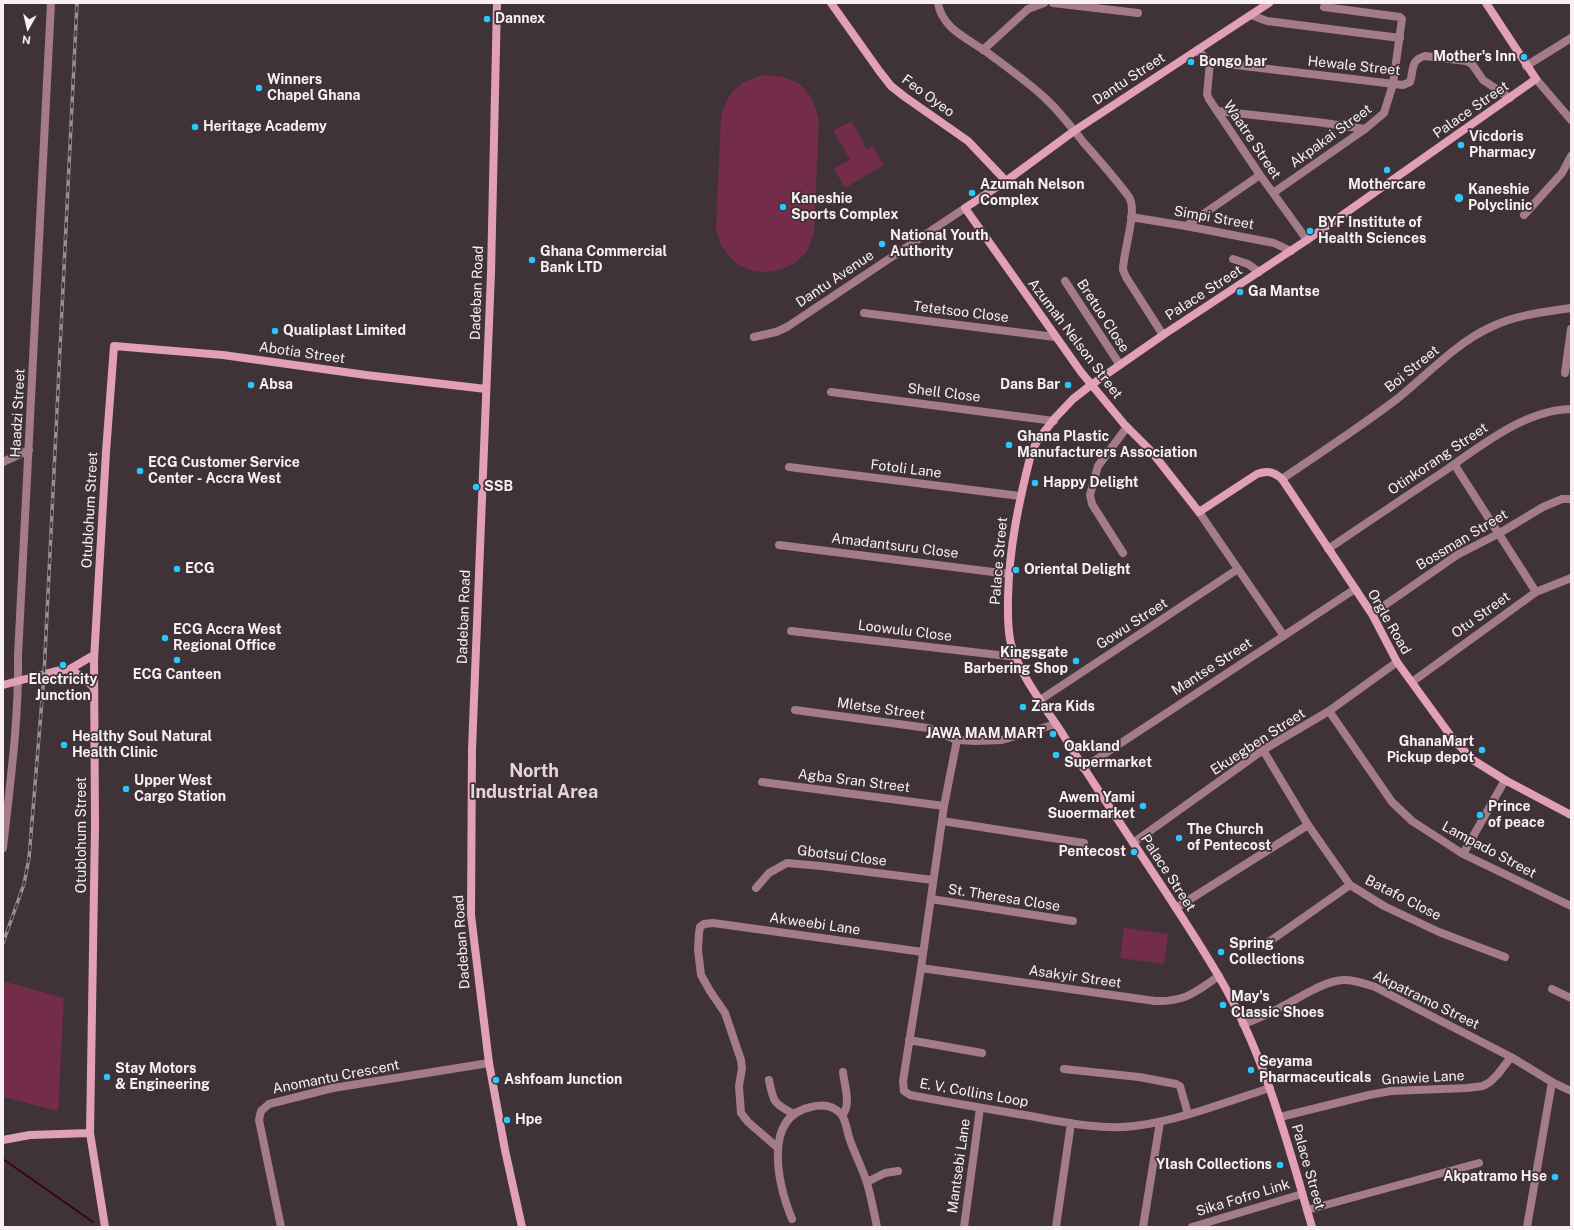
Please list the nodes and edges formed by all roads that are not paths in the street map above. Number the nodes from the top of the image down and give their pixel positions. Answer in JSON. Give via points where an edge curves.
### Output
{"nodes":[{"id":1,"x":51,"y":3,"type":"edge"},
{"id":2,"x":497,"y":3,"type":"edge"},
{"id":3,"x":831,"y":3,"type":"edge"},
{"id":4,"x":938,"y":3,"type":"edge"},
{"id":5,"x":1044,"y":3,"type":"edge"},
{"id":6,"x":1053,"y":3,"type":"edge"},
{"id":7,"x":1269,"y":3,"type":"edge"},
{"id":8,"x":1487,"y":3,"type":"edge"},
{"id":9,"x":1324,"y":7,"type":"dead end"},
{"id":10,"x":1138,"y":13,"type":"dead end"},
{"id":11,"x":1251,"y":15,"type":"junction"},
{"id":12,"x":1400,"y":38,"type":"junction"},
{"id":13,"x":1571,"y":38,"type":"edge"},
{"id":14,"x":983,"y":50,"type":"junction"},
{"id":15,"x":1197,"y":50,"type":"junction"},
{"id":16,"x":1210,"y":62,"type":"junction"},
{"id":17,"x":1526,"y":66,"type":"junction"},
{"id":18,"x":1536,"y":79,"type":"junction"},
{"id":19,"x":1393,"y":84,"type":"junction"},
{"id":20,"x":1510,"y":98,"type":"junction"},
{"id":21,"x":1217,"y":111,"type":"junction"},
{"id":22,"x":1571,"y":120,"type":"edge"},
{"id":23,"x":1365,"y":129,"type":"junction"},
{"id":24,"x":1074,"y":131,"type":"junction"},
{"id":25,"x":1571,"y":156,"type":"edge"},
{"id":26,"x":1260,"y":175,"type":"junction"},
{"id":27,"x":1006,"y":181,"type":"junction"},
{"id":28,"x":1273,"y":193,"type":"junction"},
{"id":29,"x":965,"y":208,"type":"junction"},
{"id":30,"x":1524,"y":215,"type":"dead end"},
{"id":31,"x":1132,"y":217,"type":"junction"},
{"id":32,"x":1186,"y":226,"type":"junction"},
{"id":33,"x":1307,"y":240,"type":"junction"},
{"id":34,"x":1291,"y":251,"type":"junction"},
{"id":35,"x":1233,"y":259,"type":"dead end"},
{"id":36,"x":1259,"y":272,"type":"junction"},
{"id":37,"x":1065,"y":281,"type":"dead end"},
{"id":38,"x":1571,"y":308,"type":"edge"},
{"id":39,"x":864,"y":313,"type":"dead end"},
{"id":40,"x":1571,"y":329,"type":"edge"},
{"id":41,"x":1163,"y":335,"type":"junction"},
{"id":42,"x":754,"y":337,"type":"dead end"},
{"id":43,"x":1055,"y":337,"type":"junction"},
{"id":44,"x":114,"y":346,"type":"joint"},
{"id":45,"x":1120,"y":365,"type":"junction"},
{"id":46,"x":1565,"y":373,"type":"dead end"},
{"id":47,"x":1090,"y":385,"type":"junction"},
{"id":48,"x":486,"y":389,"type":"junction"},
{"id":49,"x":832,"y":392,"type":"dead end"},
{"id":50,"x":1571,"y":409,"type":"edge"},
{"id":51,"x":1054,"y":421,"type":"junction"},
{"id":52,"x":1127,"y":427,"type":"junction"},
{"id":53,"x":29,"y":450,"type":"junction"},
{"id":54,"x":3,"y":462,"type":"edge"},
{"id":55,"x":1454,"y":464,"type":"junction"},
{"id":56,"x":789,"y":467,"type":"dead end"},
{"id":57,"x":1282,"y":480,"type":"junction"},
{"id":58,"x":1020,"y":496,"type":"junction"},
{"id":59,"x":1571,"y":499,"type":"edge"},
{"id":60,"x":1199,"y":512,"type":"junction"},
{"id":61,"x":1498,"y":534,"type":"junction"},
{"id":62,"x":779,"y":545,"type":"dead end"},
{"id":63,"x":1328,"y":549,"type":"junction"},
{"id":64,"x":1123,"y":553,"type":"dead end"},
{"id":65,"x":1238,"y":569,"type":"junction"},
{"id":66,"x":1009,"y":574,"type":"junction"},
{"id":67,"x":1571,"y":578,"type":"edge"},
{"id":68,"x":1355,"y":589,"type":"junction"},
{"id":69,"x":1536,"y":592,"type":"junction"},
{"id":70,"x":1372,"y":614,"type":"junction"},
{"id":71,"x":791,"y":631,"type":"dead end"},
{"id":72,"x":1284,"y":636,"type":"junction"},
{"id":73,"x":94,"y":655,"type":"junction"},
{"id":74,"x":1016,"y":657,"type":"junction"},
{"id":75,"x":1397,"y":662,"type":"junction"},
{"id":76,"x":70,"y":669,"type":"junction"},
{"id":77,"x":18,"y":682,"type":"junction"},
{"id":78,"x":1412,"y":682,"type":"junction"},
{"id":79,"x":3,"y":685,"type":"edge"},
{"id":80,"x":94,"y":688,"type":"junction"},
{"id":81,"x":1040,"y":700,"type":"junction"},
{"id":82,"x":795,"y":710,"type":"dead end"},
{"id":83,"x":1329,"y":711,"type":"junction"},
{"id":84,"x":1056,"y":724,"type":"junction"},
{"id":85,"x":957,"y":740,"type":"junction"},
{"id":86,"x":1263,"y":750,"type":"junction"},
{"id":87,"x":1083,"y":768,"type":"junction"},
{"id":88,"x":1505,"y":780,"type":"junction"},
{"id":89,"x":762,"y":782,"type":"dead end"},
{"id":90,"x":944,"y":806,"type":"junction"},
{"id":91,"x":1571,"y":815,"type":"edge"},
{"id":92,"x":942,"y":821,"type":"junction"},
{"id":93,"x":1308,"y":825,"type":"junction"},
{"id":94,"x":1084,"y":843,"type":"dead end"},
{"id":95,"x":1134,"y":844,"type":"junction"},
{"id":96,"x":3,"y":848,"type":"edge"},
{"id":97,"x":1464,"y":854,"type":"junction"},
{"id":98,"x":933,"y":880,"type":"junction"},
{"id":99,"x":1350,"y":885,"type":"junction"},
{"id":100,"x":756,"y":888,"type":"dead end"},
{"id":101,"x":930,"y":899,"type":"junction"},
{"id":102,"x":1571,"y":906,"type":"edge"},
{"id":103,"x":1176,"y":908,"type":"junction"},
{"id":104,"x":1073,"y":922,"type":"dead end"},
{"id":105,"x":1263,"y":946,"type":"dead end"},
{"id":106,"x":923,"y":952,"type":"junction"},
{"id":107,"x":1505,"y":957,"type":"dead end"},
{"id":108,"x":921,"y":968,"type":"junction"},
{"id":109,"x":1219,"y":976,"type":"junction"},
{"id":110,"x":1552,"y":989,"type":"dead end"},
{"id":111,"x":1571,"y":998,"type":"edge"},
{"id":112,"x":1243,"y":1024,"type":"junction"},
{"id":113,"x":910,"y":1040,"type":"junction"},
{"id":114,"x":982,"y":1053,"type":"dead end"},
{"id":115,"x":1510,"y":1057,"type":"junction"},
{"id":116,"x":488,"y":1063,"type":"junction"},
{"id":117,"x":1064,"y":1069,"type":"dead end"},
{"id":118,"x":843,"y":1072,"type":"dead end"},
{"id":119,"x":769,"y":1080,"type":"dead end"},
{"id":120,"x":1552,"y":1082,"type":"junction"},
{"id":121,"x":1270,"y":1088,"type":"junction"},
{"id":122,"x":1571,"y":1091,"type":"edge"},
{"id":123,"x":980,"y":1108,"type":"junction"},
{"id":124,"x":792,"y":1114,"type":"junction"},
{"id":125,"x":1188,"y":1114,"type":"junction"},
{"id":126,"x":842,"y":1115,"type":"junction"},
{"id":127,"x":1280,"y":1117,"type":"junction"},
{"id":128,"x":1160,"y":1122,"type":"junction"},
{"id":129,"x":1071,"y":1123,"type":"junction"},
{"id":130,"x":90,"y":1132,"type":"junction"},
{"id":131,"x":3,"y":1140,"type":"edge"},
{"id":132,"x":778,"y":1148,"type":"junction"},
{"id":133,"x":1479,"y":1163,"type":"dead end"},
{"id":134,"x":898,"y":1171,"type":"dead end"},
{"id":135,"x":866,"y":1182,"type":"junction"},
{"id":136,"x":1302,"y":1194,"type":"junction"},
{"id":137,"x":1307,"y":1210,"type":"junction"},
{"id":138,"x":792,"y":1219,"type":"dead end"},
{"id":139,"x":105,"y":1227,"type":"edge"},
{"id":140,"x":281,"y":1227,"type":"edge"},
{"id":141,"x":522,"y":1227,"type":"edge"},
{"id":142,"x":877,"y":1227,"type":"edge"},
{"id":143,"x":964,"y":1227,"type":"edge"},
{"id":144,"x":1056,"y":1227,"type":"edge"},
{"id":145,"x":1143,"y":1227,"type":"edge"},
{"id":146,"x":1192,"y":1227,"type":"edge"},
{"id":147,"x":1312,"y":1227,"type":"edge"},
{"id":148,"x":1527,"y":1227,"type":"edge"}],
"edges":[{"from":1,"to":53,"type":"street","name":"Haadzi Street"},
{"from":2,"to":48,"type":"street","name":"Dadeban Road","via":[[492,252]]},
{"from":3,"to":27,"type":"street","name":"Feo Oyeo","via":[[891,86],[968,141]]},
{"from":4,"to":14,"type":"street","via":[[942,14],[957,34]]},
{"from":5,"to":14,"type":"street","via":[[1028,9]]},
{"from":6,"to":10,"type":"street"},
{"from":7,"to":11,"type":"street","name":"Dantu Street"},
{"from":8,"to":17,"type":"street"},
{"from":9,"to":12,"type":"street","name":"Akpakai Street","via":[[1400,17]]},
{"from":11,"to":12,"type":"street","via":[[1267,21]]},
{"from":11,"to":15,"type":"street","name":"Dantu Street"},
{"from":12,"to":19,"type":"street","name":"Akpakai Street"},
{"from":13,"to":17,"type":"street"},
{"from":14,"to":24,"type":"street","via":[[1031,85],[1061,114]]},
{"from":15,"to":16,"type":"street"},
{"from":15,"to":24,"type":"street","name":"Dantu Street"},
{"from":16,"to":19,"type":"street","name":"Hewale Street"},
{"from":16,"to":21,"type":"street","name":"Waatre Street","via":[[1207,94]]},
{"from":17,"to":18,"type":"street"},
{"from":18,"to":20,"type":"street","name":"Palace Street"},
{"from":18,"to":22,"type":"street"},
{"from":19,"to":20,"type":"street","name":"Hewale Street","via":[[1403,85],[1410,82],[1415,62],[1425,56],[1466,61],[1472,64],[1483,80]]},
{"from":19,"to":23,"type":"street","name":"Akpakai Street","via":[[1384,113]]},
{"from":20,"to":33,"type":"street","name":"Palace Street"},
{"from":21,"to":23,"type":"street"},
{"from":21,"to":26,"type":"street","name":"Waatre Street"},
{"from":23,"to":28,"type":"street","name":"Akpakai Street"},
{"from":24,"to":27,"type":"street","name":"Dantu Street"},
{"from":24,"to":31,"type":"street","via":[[1129,197],[1132,203]]},
{"from":25,"to":30,"type":"street","via":[[1562,173]]},
{"from":26,"to":28,"type":"street","name":"Waatre Street"},
{"from":26,"to":32,"type":"street"},
{"from":27,"to":29,"type":"street","name":"Dantu Avenue"},
{"from":28,"to":33,"type":"street","name":"Waatre Street"},
{"from":29,"to":42,"type":"street","name":"Dantu Avenue","via":[[787,327]]},
{"from":29,"to":43,"type":"street","name":"Azumah Nelson Street"},
{"from":31,"to":32,"type":"street","name":"Simpi Street"},
{"from":31,"to":41,"type":"street","via":[[1123,270]]},
{"from":32,"to":34,"type":"street","name":"Simpi Street","via":[[1274,243]]},
{"from":33,"to":34,"type":"street","name":"Palace Street"},
{"from":34,"to":36,"type":"street","name":"Palace Street"},
{"from":35,"to":36,"type":"street","via":[[1248,264]]},
{"from":36,"to":41,"type":"street","name":"Palace Street"},
{"from":37,"to":45,"type":"street","name":"Bretuo Close"},
{"from":38,"to":57,"type":"street","name":"Boi Street","via":[[1534,313],[1504,321],[1474,336],[1396,399]]},
{"from":39,"to":43,"type":"street","name":"Tetetsoo Close"},
{"from":40,"to":46,"type":"street"},
{"from":41,"to":45,"type":"street","name":"Palace Street"},
{"from":43,"to":47,"type":"street","name":"Azumah Nelson Street"},
{"from":44,"to":48,"type":"street","name":"Abotia Street","via":[[223,355]]},
{"from":44,"to":73,"type":"street","name":"Otublohum Street"},
{"from":45,"to":47,"type":"street","name":"Palace Street"},
{"from":47,"to":51,"type":"street","name":"Palace Street","via":[[1073,399]]},
{"from":47,"to":52,"type":"street","name":"Azumah Nelson Street"},
{"from":48,"to":116,"type":"street","name":"Dadeban Road","via":[[472,748],[471,915]]},
{"from":49,"to":51,"type":"street","name":"Shell Close"},
{"from":50,"to":55,"type":"street","name":"Otinkorang Street","via":[[1557,409],[1530,418],[1489,440]]},
{"from":51,"to":58,"type":"street","name":"Palace Street","via":[[1030,454]]},
{"from":52,"to":60,"type":"street","name":"Azumah Nelson Street","via":[[1152,451]]},
{"from":52,"to":64,"type":"street","via":[[1100,462],[1090,497]]},
{"from":53,"to":54,"type":"street"},
{"from":53,"to":77,"type":"street","name":"Haadzi Street"},
{"from":55,"to":61,"type":"street"},
{"from":55,"to":63,"type":"street","name":"Otinkorang Street"},
{"from":56,"to":58,"type":"street","name":"Fotoli Lane"},
{"from":57,"to":60,"type":"street","via":[[1272,472],[1257,474]]},
{"from":57,"to":63,"type":"street","name":"Orgle Road"},
{"from":58,"to":66,"type":"street","name":"Palace Street"},
{"from":59,"to":61,"type":"street","name":"Bossman Street","via":[[1562,499],[1544,507]]},
{"from":60,"to":65,"type":"street","name":"Azumah Nelson Street"},
{"from":61,"to":69,"type":"street"},
{"from":61,"to":70,"type":"street","name":"Bossman Street","via":[[1457,555]]},
{"from":62,"to":66,"type":"street","name":"Amadantsuru Close"},
{"from":63,"to":68,"type":"street","name":"Orgle Road"},
{"from":65,"to":72,"type":"street","name":"Azumah Nelson Street"},
{"from":65,"to":81,"type":"street","name":"Gowu Street"},
{"from":66,"to":74,"type":"street","name":"Palace Street","via":[[1007,620]]},
{"from":67,"to":69,"type":"street","name":"Otu Street"},
{"from":68,"to":70,"type":"street","name":"Orgle Road"},
{"from":68,"to":72,"type":"street","name":"Mantse Street"},
{"from":69,"to":78,"type":"street","name":"Otu Street"},
{"from":70,"to":75,"type":"street","name":"Orgle Road"},
{"from":71,"to":74,"type":"street","name":"Loowulu Close"},
{"from":72,"to":87,"type":"street","name":"Mantse Street"},
{"from":73,"to":76,"type":"street"},
{"from":73,"to":80,"type":"street","name":"Otublohum Street"},
{"from":74,"to":81,"type":"street","name":"Palace Street"},
{"from":75,"to":78,"type":"street","name":"Orgle Road"},
{"from":75,"to":83,"type":"street","name":"Ekuegben Street"},
{"from":76,"to":77,"type":"street"},
{"from":76,"to":80,"type":"street"},
{"from":77,"to":79,"type":"street"},
{"from":77,"to":96,"type":"street","name":"Haadzi Street","via":[[15,744]]},
{"from":78,"to":88,"type":"street","name":"Orgle Road","via":[[1453,740],[1473,760]]},
{"from":80,"to":130,"type":"street","name":"Otublohum Street","via":[[96,826]]},
{"from":81,"to":84,"type":"street","name":"Palace Street"},
{"from":82,"to":85,"type":"street","name":"Mletse Street","via":[[928,728]]},
{"from":83,"to":86,"type":"street","name":"Ekuegben Street"},
{"from":83,"to":97,"type":"street","name":"Lampado Street","via":[[1392,802],[1412,821]]},
{"from":84,"to":85,"type":"street","name":"Mletse Street","via":[[1002,740]]},
{"from":84,"to":87,"type":"street","name":"Palace Street"},
{"from":85,"to":90,"type":"street","name":"E. V. Collins Loop"},
{"from":86,"to":93,"type":"street","name":"Batafo Close"},
{"from":86,"to":95,"type":"street","name":"Ekuegben Street"},
{"from":87,"to":95,"type":"street","name":"Palace Street"},
{"from":88,"to":91,"type":"street","name":"Orgle Road"},
{"from":88,"to":97,"type":"street"},
{"from":89,"to":90,"type":"street","name":"Agba Sran Street"},
{"from":90,"to":92,"type":"street","name":"E. V. Collins Loop"},
{"from":92,"to":94,"type":"street"},
{"from":92,"to":98,"type":"street","name":"E. V. Collins Loop"},
{"from":93,"to":99,"type":"street","name":"Batafo Close"},
{"from":93,"to":103,"type":"street"},
{"from":95,"to":103,"type":"street","name":"Palace Street"},
{"from":97,"to":102,"type":"street","name":"Lampado Street"},
{"from":98,"to":100,"type":"street","name":"Gbotsui Close","via":[[787,863],[770,873]]},
{"from":98,"to":101,"type":"street","name":"E. V. Collins Loop"},
{"from":99,"to":105,"type":"street"},
{"from":99,"to":107,"type":"street","name":"Batafo Close","via":[[1405,916]]},
{"from":101,"to":104,"type":"street","name":"St. Theresa Close"},
{"from":101,"to":106,"type":"street","name":"E. V. Collins Loop"},
{"from":103,"to":109,"type":"street","name":"Palace Street"},
{"from":106,"to":108,"type":"street","name":"E. V. Collins Loop"},
{"from":106,"to":132,"type":"street","name":"Akweebi Lane","via":[[713,923],[700,927],[698,950],[701,974],[725,1013],[738,1048],[742,1068],[739,1086],[741,1113]]},
{"from":108,"to":109,"type":"street","name":"Asakyir Street","via":[[1170,1002],[1188,997]]},
{"from":108,"to":113,"type":"street","name":"E. V. Collins Loop"},
{"from":109,"to":112,"type":"street","name":"Palace Street"},
{"from":110,"to":111,"type":"street"},
{"from":112,"to":115,"type":"street","name":"Akpatramo Street","via":[[1264,1016],[1323,984],[1346,980],[1375,987]]},
{"from":112,"to":121,"type":"street","name":"Palace Street"},
{"from":113,"to":114,"type":"street"},
{"from":113,"to":123,"type":"street","name":"E. V. Collins Loop","via":[[903,1081],[904,1091],[910,1095]]},
{"from":115,"to":120,"type":"street","name":"Akpatramo Street"},
{"from":115,"to":127,"type":"street","name":"Gnawie Lane","via":[[1498,1074],[1483,1086],[1391,1091]]},
{"from":116,"to":140,"type":"street","name":"Anomantu Crescent","via":[[333,1088],[269,1104],[260,1111],[259,1120]]},
{"from":116,"to":141,"type":"street","name":"Dadeban Road"},
{"from":117,"to":125,"type":"street","via":[[1139,1077],[1176,1084],[1182,1091]]},
{"from":118,"to":126,"type":"street","via":[[847,1102]]},
{"from":119,"to":124,"type":"street","via":[[772,1097],[776,1103]]},
{"from":120,"to":122,"type":"street","name":"Akpatramo Street"},
{"from":120,"to":148,"type":"street"},
{"from":121,"to":125,"type":"street","name":"E. V. Collins Loop"},
{"from":121,"to":127,"type":"street","name":"Palace Street"},
{"from":123,"to":129,"type":"street","name":"E. V. Collins Loop"},
{"from":123,"to":143,"type":"street","name":"Mantsebi Lane"},
{"from":124,"to":126,"type":"street","via":[[807,1107],[820,1105],[831,1107]]},
{"from":124,"to":132,"type":"street","via":[[782,1132]]},
{"from":125,"to":128,"type":"street","name":"E. V. Collins Loop"},
{"from":126,"to":135,"type":"street"},
{"from":127,"to":136,"type":"street","name":"Palace Street"},
{"from":128,"to":129,"type":"street","name":"E. V. Collins Loop","via":[[1112,1128]]},
{"from":128,"to":145,"type":"street"},
{"from":129,"to":144,"type":"street"},
{"from":130,"to":131,"type":"street","via":[[30,1135]]},
{"from":130,"to":139,"type":"street","name":"Otublohum Street"},
{"from":132,"to":138,"type":"street","via":[[780,1182]]},
{"from":133,"to":137,"type":"street"},
{"from":134,"to":135,"type":"street","via":[[885,1173]]},
{"from":135,"to":142,"type":"street"},
{"from":136,"to":137,"type":"street","name":"Palace Street"},
{"from":136,"to":146,"type":"street","name":"Sika Fofro Link"},
{"from":137,"to":147,"type":"street","name":"Palace Street"}]}
